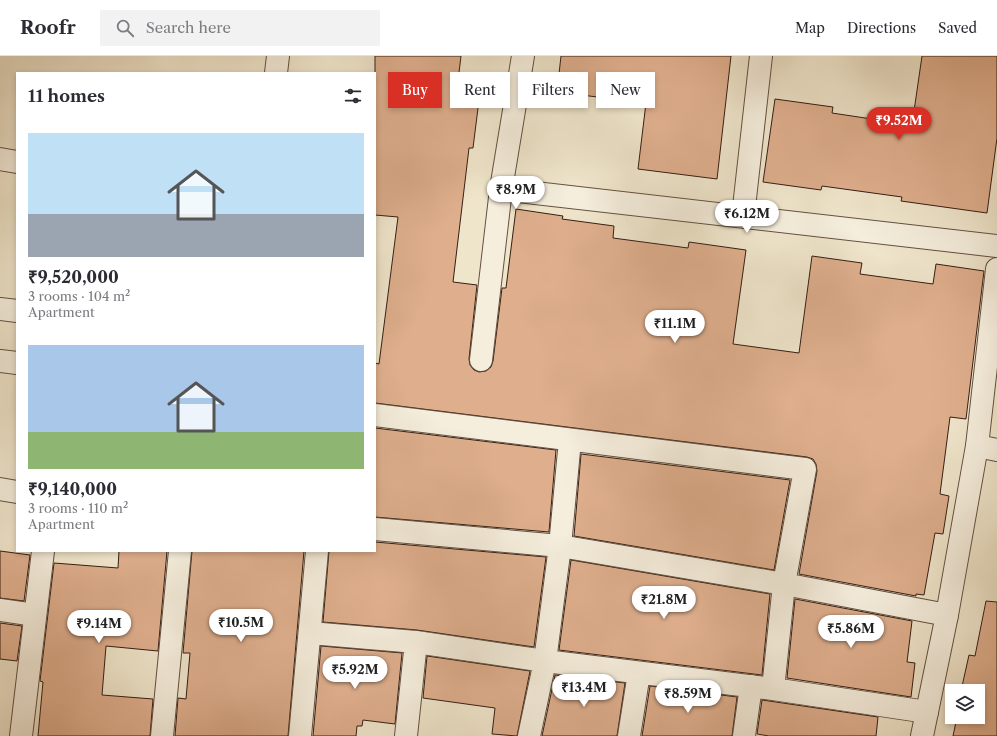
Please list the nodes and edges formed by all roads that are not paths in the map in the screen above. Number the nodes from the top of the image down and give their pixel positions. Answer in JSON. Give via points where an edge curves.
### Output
{"nodes":[{"id":1,"x":278,"y":56,"type":"edge"},
{"id":2,"x":523,"y":56,"type":"edge"},
{"id":3,"x":761,"y":56,"type":"edge"},
{"id":4,"x":276,"y":72,"type":"edge"},
{"id":5,"x":0,"y":159,"type":"edge"},
{"id":6,"x":16,"y":162,"type":"edge"},
{"id":7,"x":501,"y":189,"type":"junction"},
{"id":8,"x":743,"y":216,"type":"junction"},
{"id":9,"x":997,"y":246,"type":"edge"},
{"id":10,"x":997,"y":269,"type":"edge"},
{"id":11,"x":0,"y":309,"type":"edge"},
{"id":12,"x":16,"y":311,"type":"edge"},
{"id":13,"x":481,"y":360,"type":"dead end"},
{"id":14,"x":0,"y":361,"type":"edge"},
{"id":15,"x":16,"y":363,"type":"edge"},
{"id":16,"x":376,"y":415,"type":"edge"},
{"id":17,"x":570,"y":440,"type":"junction"},
{"id":18,"x":987,"y":448,"type":"edge"},
{"id":19,"x":0,"y":489,"type":"edge"},
{"id":20,"x":16,"y":492,"type":"edge"},
{"id":21,"x":376,"y":529,"type":"edge"},
{"id":22,"x":560,"y":546,"type":"junction"},
{"id":23,"x":42,"y":552,"type":"edge"},
{"id":24,"x":180,"y":552,"type":"edge"},
{"id":25,"x":317,"y":552,"type":"edge"},
{"id":26,"x":784,"y":584,"type":"junction"},
{"id":27,"x":0,"y":610,"type":"edge"},
{"id":28,"x":35,"y":615,"type":"junction"},
{"id":29,"x":947,"y":615,"type":"junction"},
{"id":30,"x":310,"y":633,"type":"junction"},
{"id":31,"x":416,"y":642,"type":"junction"},
{"id":32,"x":545,"y":661,"type":"junction"},
{"id":33,"x":639,"y":674,"type":"junction"},
{"id":34,"x":750,"y":686,"type":"junction"},
{"id":35,"x":773,"y":689,"type":"junction"},
{"id":36,"x":927,"y":712,"type":"junction"},
{"id":37,"x":21,"y":736,"type":"edge"},
{"id":38,"x":162,"y":736,"type":"edge"},
{"id":39,"x":300,"y":736,"type":"edge"},
{"id":40,"x":406,"y":736,"type":"edge"},
{"id":41,"x":529,"y":736,"type":"edge"},
{"id":42,"x":629,"y":736,"type":"edge"},
{"id":43,"x":744,"y":736,"type":"edge"},
{"id":44,"x":922,"y":736,"type":"edge"}],
"edges":[{"from":1,"to":4,"type":"street"},
{"from":2,"to":7,"type":"street"},
{"from":3,"to":8,"type":"street"},
{"from":5,"to":6,"type":"street"},
{"from":7,"to":8,"type":"street"},
{"from":7,"to":13,"type":"street"},
{"from":8,"to":9,"type":"street"},
{"from":10,"to":18,"type":"street"},
{"from":11,"to":12,"type":"street"},
{"from":14,"to":15,"type":"street"},
{"from":16,"to":17,"type":"street"},
{"from":17,"to":22,"type":"street"},
{"from":17,"to":26,"type":"street","via":[[805,469]]},
{"from":18,"to":29,"type":"street"},
{"from":19,"to":20,"type":"street"},
{"from":21,"to":22,"type":"street"},
{"from":22,"to":26,"type":"street"},
{"from":22,"to":32,"type":"street"},
{"from":23,"to":28,"type":"street"},
{"from":24,"to":38,"type":"street"},
{"from":25,"to":30,"type":"street"},
{"from":26,"to":29,"type":"street"},
{"from":26,"to":35,"type":"street"},
{"from":27,"to":28,"type":"street"},
{"from":28,"to":37,"type":"street"},
{"from":29,"to":36,"type":"street"},
{"from":30,"to":31,"type":"street"},
{"from":30,"to":39,"type":"street"},
{"from":31,"to":32,"type":"street"},
{"from":31,"to":40,"type":"street"},
{"from":32,"to":33,"type":"street"},
{"from":32,"to":41,"type":"street"},
{"from":33,"to":34,"type":"street"},
{"from":33,"to":42,"type":"street"},
{"from":34,"to":35,"type":"street"},
{"from":34,"to":43,"type":"street"},
{"from":35,"to":36,"type":"street"},
{"from":36,"to":44,"type":"street"}]}
